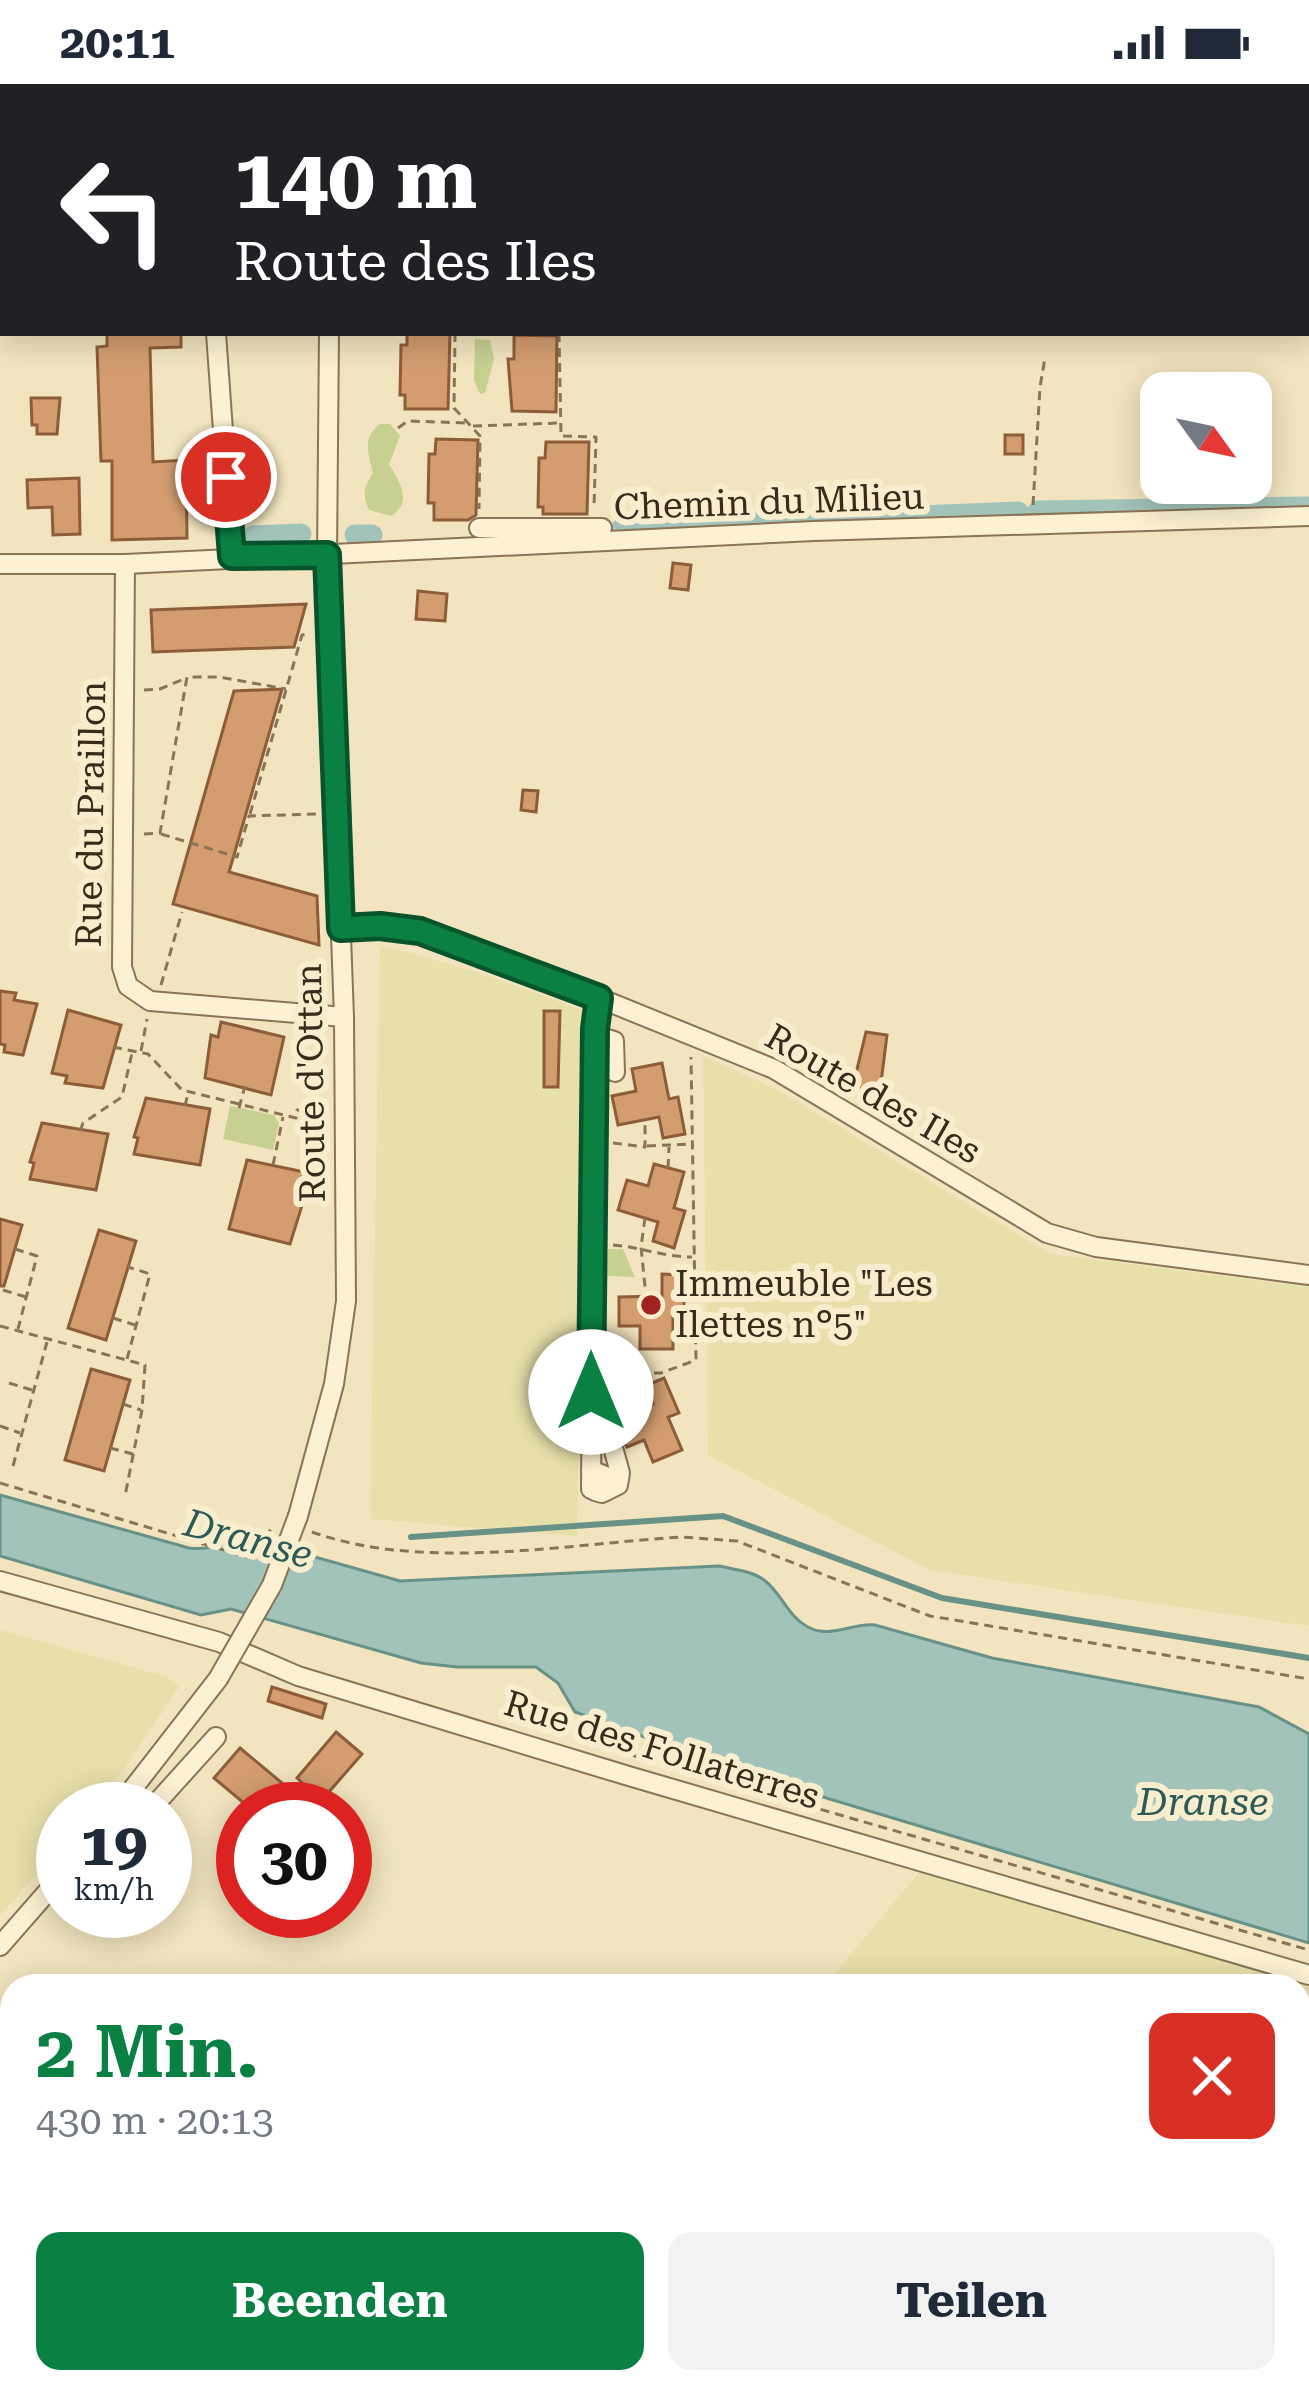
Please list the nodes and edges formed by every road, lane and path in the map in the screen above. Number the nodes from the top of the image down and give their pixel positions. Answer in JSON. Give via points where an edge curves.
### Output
{"nodes":[{"id":1,"x":216,"y":336,"type":"edge"},
{"id":2,"x":329,"y":336,"type":"edge"},
{"id":3,"x":455,"y":336,"type":"edge"},
{"id":4,"x":559,"y":336,"type":"edge"},
{"id":5,"x":1045,"y":358,"type":"dead end"},
{"id":6,"x":470,"y":424,"type":"junction"},
{"id":7,"x":561,"y":424,"type":"junction"},
{"id":8,"x":398,"y":428,"type":"dead end"},
{"id":9,"x":1309,"y":516,"type":"edge"},
{"id":10,"x":1032,"y":524,"type":"junction"},
{"id":11,"x":602,"y":528,"type":"joint"},
{"id":12,"x":479,"y":529,"type":"joint"},
{"id":13,"x":327,"y":555,"type":"junction"},
{"id":14,"x":232,"y":556,"type":"junction"},
{"id":15,"x":125,"y":563,"type":"junction"},
{"id":16,"x":0,"y":564,"type":"edge"},
{"id":17,"x":318,"y":634,"type":"dead end"},
{"id":18,"x":188,"y":677,"type":"junction"},
{"id":19,"x":286,"y":689,"type":"junction"},
{"id":20,"x":125,"y":690,"type":"junction"},
{"id":21,"x":336,"y":812,"type":"junction"},
{"id":22,"x":249,"y":816,"type":"junction"},
{"id":23,"x":160,"y":833,"type":"junction"},
{"id":24,"x":124,"y":835,"type":"junction"},
{"id":25,"x":182,"y":912,"type":"dead end"},
{"id":26,"x":341,"y":928,"type":"junction"},
{"id":27,"x":599,"y":998,"type":"junction"},
{"id":28,"x":153,"y":1001,"type":"junction"},
{"id":29,"x":344,"y":1018,"type":"junction"},
{"id":30,"x":595,"y":1035,"type":"junction"},
{"id":31,"x":691,"y":1043,"type":"dead end"},
{"id":32,"x":113,"y":1047,"type":"dead end"},
{"id":33,"x":132,"y":1051,"type":"junction"},
{"id":34,"x":141,"y":1053,"type":"junction"},
{"id":35,"x":614,"y":1072,"type":"dead end"},
{"id":36,"x":245,"y":1086,"type":"dead end"},
{"id":37,"x":188,"y":1091,"type":"junction"},
{"id":38,"x":185,"y":1106,"type":"dead end"},
{"id":39,"x":240,"y":1106,"type":"junction"},
{"id":40,"x":303,"y":1112,"type":"dead end"},
{"id":41,"x":283,"y":1115,"type":"junction"},
{"id":42,"x":645,"y":1119,"type":"dead end"},
{"id":43,"x":277,"y":1120,"type":"dead end"},
{"id":44,"x":80,"y":1131,"type":"dead end"},
{"id":45,"x":610,"y":1143,"type":"dead end"},
{"id":46,"x":693,"y":1144,"type":"junction"},
{"id":47,"x":669,"y":1145,"type":"junction"},
{"id":48,"x":645,"y":1147,"type":"junction"},
{"id":49,"x":273,"y":1165,"type":"dead end"},
{"id":50,"x":668,"y":1168,"type":"dead end"},
{"id":51,"x":645,"y":1218,"type":"dead end"},
{"id":52,"x":610,"y":1245,"type":"dead end"},
{"id":53,"x":641,"y":1246,"type":"junction"},
{"id":54,"x":15,"y":1249,"type":"dead end"},
{"id":55,"x":693,"y":1256,"type":"junction"},
{"id":56,"x":128,"y":1267,"type":"dead end"},
{"id":57,"x":1309,"y":1275,"type":"edge"},
{"id":58,"x":3,"y":1290,"type":"dead end"},
{"id":59,"x":28,"y":1297,"type":"junction"},
{"id":60,"x":646,"y":1297,"type":"dead end"},
{"id":61,"x":113,"y":1318,"type":"dead end"},
{"id":62,"x":0,"y":1326,"type":"edge"},
{"id":63,"x":136,"y":1326,"type":"junction"},
{"id":64,"x":18,"y":1330,"type":"junction"},
{"id":65,"x":47,"y":1340,"type":"junction"},
{"id":66,"x":638,"y":1355,"type":"dead end"},
{"id":67,"x":127,"y":1361,"type":"junction"},
{"id":68,"x":631,"y":1374,"type":"junction"},
{"id":69,"x":9,"y":1383,"type":"dead end"},
{"id":70,"x":34,"y":1390,"type":"junction"},
{"id":71,"x":123,"y":1404,"type":"dead end"},
{"id":72,"x":142,"y":1410,"type":"junction"},
{"id":73,"x":639,"y":1410,"type":"dead end"},
{"id":74,"x":0,"y":1426,"type":"edge"},
{"id":75,"x":22,"y":1433,"type":"junction"},
{"id":76,"x":110,"y":1448,"type":"dead end"},
{"id":77,"x":614,"y":1451,"type":"dead end"},
{"id":78,"x":135,"y":1455,"type":"junction"},
{"id":79,"x":14,"y":1466,"type":"dead end"},
{"id":80,"x":0,"y":1483,"type":"edge"},
{"id":81,"x":125,"y":1496,"type":"dead end"},
{"id":82,"x":293,"y":1528,"type":"junction"},
{"id":83,"x":0,"y":1581,"type":"edge"},
{"id":84,"x":1309,"y":1678,"type":"edge"},
{"id":85,"x":216,"y":1737,"type":"dead end"},
{"id":86,"x":593,"y":1744,"type":"dead end"},
{"id":87,"x":138,"y":1782,"type":"edge"},
{"id":88,"x":176,"y":1782,"type":"edge"},
{"id":89,"x":36,"y":1905,"type":"edge"},
{"id":90,"x":0,"y":1946,"type":"edge"},
{"id":91,"x":1309,"y":1949,"type":"edge"},
{"id":92,"x":1306,"y":1974,"type":"edge"}],
"edges":[{"from":1,"to":14,"type":"street"},
{"from":2,"to":13,"type":"street","name":"Route d'Ottan"},
{"from":3,"to":6,"type":"path","via":[[454,408]]},
{"from":4,"to":7,"type":"path"},
{"from":5,"to":10,"type":"path"},
{"from":6,"to":7,"type":"path"},
{"from":6,"to":8,"type":"path","via":[[408,421]]},
{"from":6,"to":12,"type":"path","via":[[480,436]]},
{"from":7,"to":11,"type":"path","via":[[561,436],[596,437],[594,526]]},
{"from":9,"to":10,"type":"street","name":"Chemin du Milieu"},
{"from":10,"to":13,"type":"street","name":"Chemin du Milieu"},
{"from":11,"to":12,"type":"street"},
{"from":13,"to":14,"type":"street","name":"Chemin du Milieu"},
{"from":13,"to":21,"type":"street","name":"Route d'Ottan"},
{"from":14,"to":15,"type":"street","name":"Chemin du Milieu"},
{"from":15,"to":16,"type":"street","name":"Chemin du Milieu"},
{"from":15,"to":20,"type":"street","name":"Rue du Praillon"},
{"from":17,"to":19,"type":"path","via":[[302,635]]},
{"from":18,"to":19,"type":"path"},
{"from":18,"to":20,"type":"path","via":[[160,689]]},
{"from":18,"to":23,"type":"path"},
{"from":19,"to":22,"type":"path"},
{"from":20,"to":24,"type":"street","name":"Rue du Praillon"},
{"from":21,"to":22,"type":"path"},
{"from":21,"to":26,"type":"street","name":"Route d'Ottan"},
{"from":22,"to":23,"type":"path","via":[[237,856]]},
{"from":23,"to":24,"type":"path"},
{"from":24,"to":28,"type":"street","name":"Rue du Praillon","via":[[124,978]]},
{"from":25,"to":28,"type":"path"},
{"from":26,"to":27,"type":"street","name":"Route des Iles","via":[[420,931]]},
{"from":26,"to":29,"type":"street","name":"Route d'Ottan"},
{"from":27,"to":30,"type":"street"},
{"from":27,"to":57,"type":"street","name":"Route des Iles","via":[[794,1080],[1046,1232],[1096,1247]]},
{"from":28,"to":29,"type":"street"},
{"from":28,"to":34,"type":"path"},
{"from":29,"to":82,"type":"street","name":"Route d'Ottan","via":[[346,1300],[330,1400]]},
{"from":30,"to":35,"type":"street","via":[[614,1041]]},
{"from":30,"to":77,"type":"street","via":[[591,1479],[602,1493],[618,1485]]},
{"from":31,"to":46,"type":"path"},
{"from":32,"to":33,"type":"path"},
{"from":33,"to":34,"type":"path"},
{"from":33,"to":44,"type":"path","via":[[122,1097]]},
{"from":34,"to":37,"type":"path"},
{"from":36,"to":39,"type":"path"},
{"from":37,"to":38,"type":"path"},
{"from":37,"to":39,"type":"path"},
{"from":39,"to":41,"type":"path"},
{"from":40,"to":41,"type":"path"},
{"from":41,"to":43,"type":"path"},
{"from":41,"to":49,"type":"path"},
{"from":42,"to":48,"type":"path"},
{"from":45,"to":48,"type":"path"},
{"from":46,"to":47,"type":"path"},
{"from":46,"to":55,"type":"path"},
{"from":47,"to":48,"type":"path"},
{"from":47,"to":50,"type":"path"},
{"from":51,"to":53,"type":"path"},
{"from":52,"to":53,"type":"path"},
{"from":53,"to":55,"type":"path"},
{"from":53,"to":60,"type":"path"},
{"from":54,"to":59,"type":"path","via":[[38,1256]]},
{"from":55,"to":68,"type":"path","via":[[695,1360]]},
{"from":56,"to":63,"type":"path","via":[[150,1274]]},
{"from":58,"to":59,"type":"path"},
{"from":59,"to":64,"type":"path"},
{"from":61,"to":63,"type":"path"},
{"from":62,"to":64,"type":"path"},
{"from":63,"to":67,"type":"path"},
{"from":64,"to":65,"type":"path"},
{"from":65,"to":67,"type":"path"},
{"from":65,"to":70,"type":"path"},
{"from":66,"to":68,"type":"path"},
{"from":67,"to":72,"type":"path","via":[[145,1365]]},
{"from":68,"to":73,"type":"path"},
{"from":69,"to":70,"type":"path"},
{"from":70,"to":75,"type":"path"},
{"from":71,"to":72,"type":"path"},
{"from":72,"to":78,"type":"path"},
{"from":74,"to":75,"type":"path"},
{"from":75,"to":79,"type":"path"},
{"from":76,"to":78,"type":"path"},
{"from":78,"to":81,"type":"path"},
{"from":80,"to":82,"type":"path","via":[[247,1557],[270,1527]]},
{"from":82,"to":84,"type":"path","via":[[422,1554],[722,1538],[930,1616]]},
{"from":82,"to":87,"type":"street","name":"Route d'Ottan","bridge":true,"via":[[254,1620]]},
{"from":83,"to":92,"type":"street","name":"Rue des Follaterres","via":[[219,1642],[298,1676],[613,1772]]},
{"from":85,"to":88,"type":"street"},
{"from":86,"to":91,"type":"path"},
{"from":89,"to":90,"type":"street"}]}
